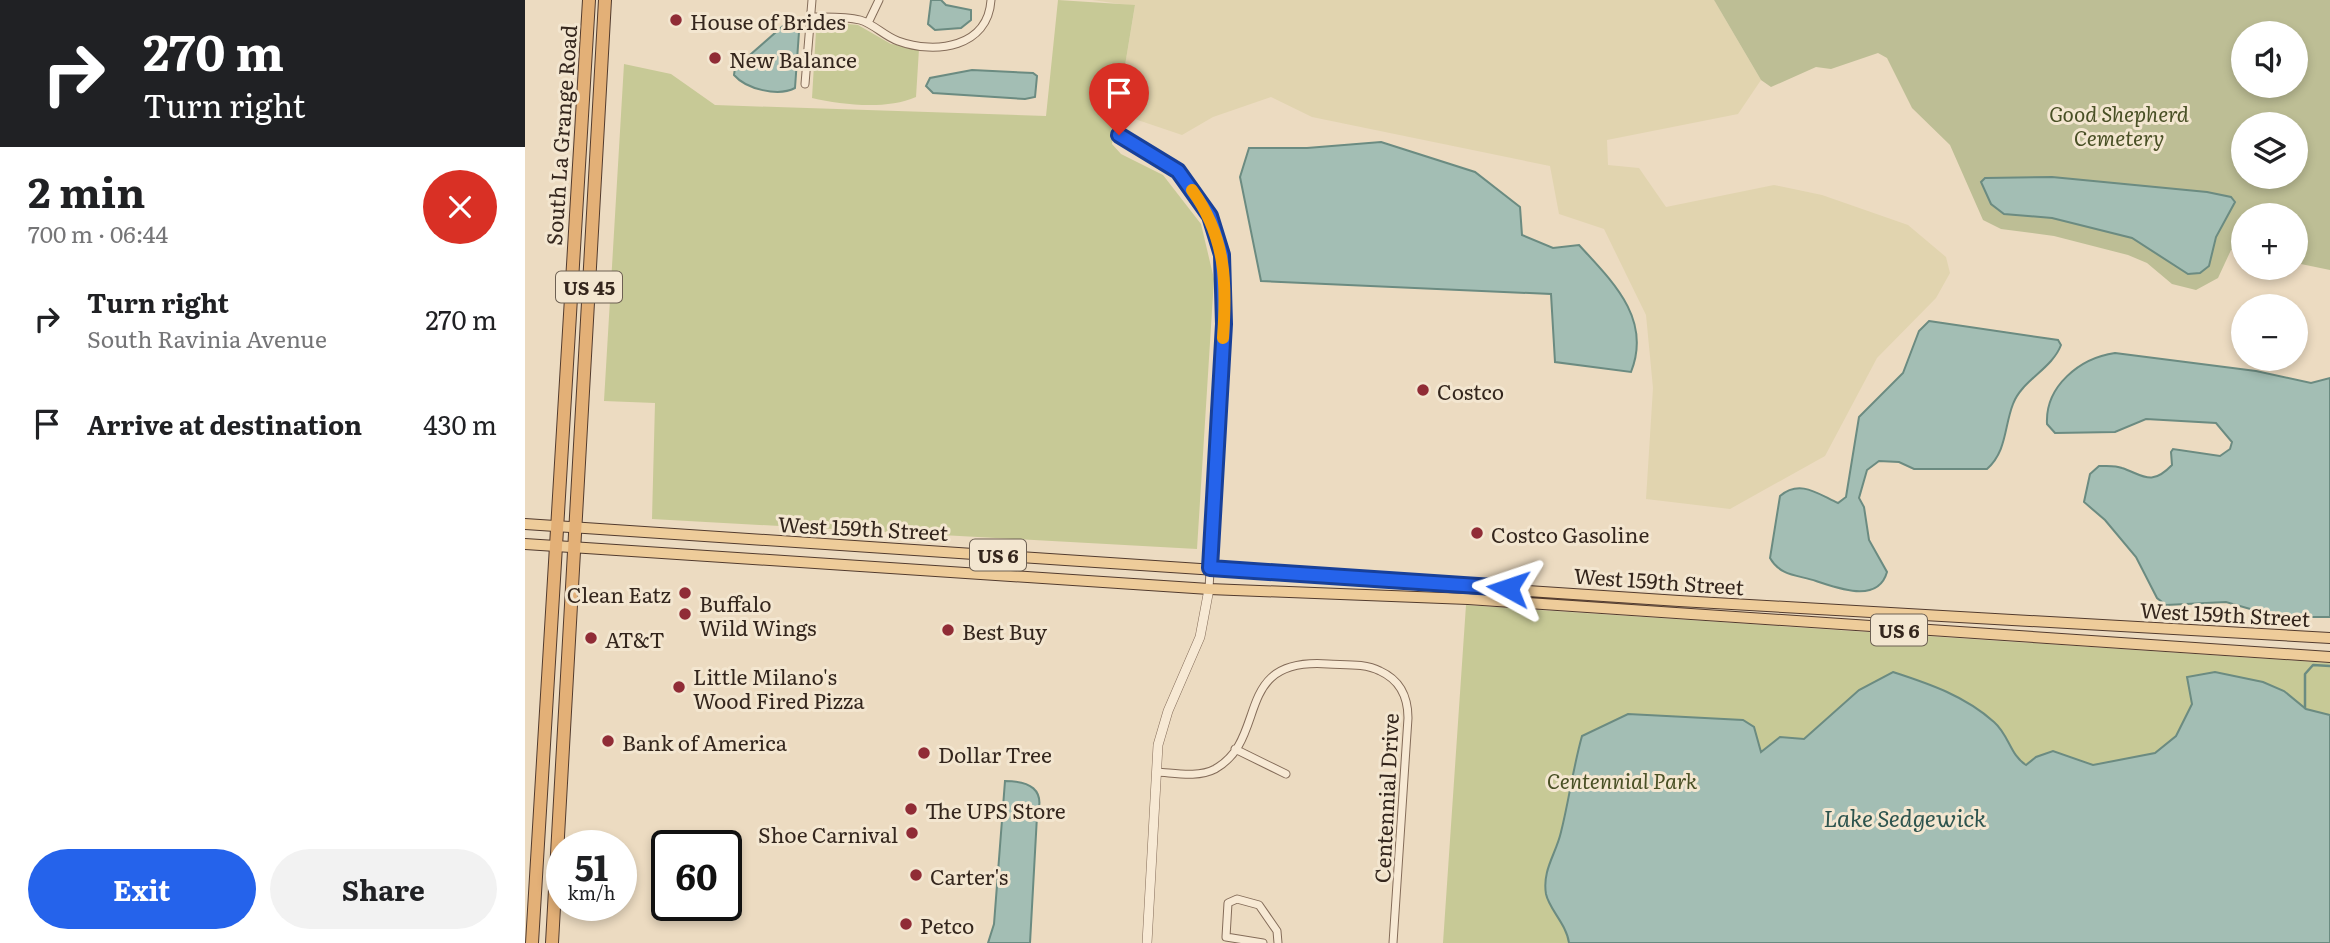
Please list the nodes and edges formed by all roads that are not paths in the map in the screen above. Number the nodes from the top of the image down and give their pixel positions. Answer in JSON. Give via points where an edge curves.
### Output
{"nodes":[{"id":1,"x":589,"y":0,"type":"edge"},
{"id":2,"x":605,"y":0,"type":"edge"},
{"id":3,"x":812,"y":0,"type":"edge"},
{"id":4,"x":879,"y":0,"type":"edge"},
{"id":5,"x":991,"y":0,"type":"edge"},
{"id":6,"x":810,"y":16,"type":"junction"},
{"id":7,"x":868,"y":23,"type":"junction"},
{"id":8,"x":805,"y":84,"type":"dead end"},
{"id":9,"x":1119,"y":135,"type":"dead end"},
{"id":10,"x":525,"y":524,"type":"edge"},
{"id":11,"x":555,"y":526,"type":"junction"},
{"id":12,"x":576,"y":528,"type":"junction"},
{"id":13,"x":525,"y":544,"type":"edge"},
{"id":14,"x":554,"y":546,"type":"junction"},
{"id":15,"x":575,"y":547,"type":"junction"},
{"id":16,"x":1210,"y":568,"type":"junction"},
{"id":17,"x":1209,"y":589,"type":"junction"},
{"id":18,"x":2036,"y":623,"type":"junction"},
{"id":19,"x":2330,"y":638,"type":"edge"},
{"id":20,"x":2034,"y":639,"type":"junction"},
{"id":21,"x":2330,"y":657,"type":"edge"},
{"id":22,"x":1235,"y":749,"type":"junction"},
{"id":23,"x":1157,"y":772,"type":"junction"},
{"id":24,"x":1286,"y":774,"type":"dead end"},
{"id":25,"x":532,"y":943,"type":"edge"},
{"id":26,"x":552,"y":943,"type":"edge"},
{"id":27,"x":1147,"y":943,"type":"edge"},
{"id":28,"x":1263,"y":943,"type":"edge"},
{"id":29,"x":1278,"y":943,"type":"edge"},
{"id":30,"x":1393,"y":943,"type":"edge"}],
"edges":[{"from":1,"to":11,"type":"highway","name":"South La Grange Road","number":"US 45"},
{"from":2,"to":12,"type":"highway","name":"South La Grange Road","number":"US 45"},
{"from":3,"to":6,"type":"street"},
{"from":4,"to":7,"type":"street"},
{"from":5,"to":7,"type":"street","via":[[988,20],[976,36],[954,46],[909,44]]},
{"from":6,"to":7,"type":"street"},
{"from":6,"to":8,"type":"street"},
{"from":9,"to":16,"type":"street","via":[[1178,171],[1210,216],[1222,255],[1224,324]]},
{"from":10,"to":11,"type":"main road","name":"West 159th Street","number":"US 6"},
{"from":11,"to":12,"type":"main road","name":"West 159th Street","number":"US 6"},
{"from":11,"to":14,"type":"highway","name":"South La Grange Road","number":"US 45"},
{"from":12,"to":15,"type":"highway","name":"South La Grange Road","number":"US 45"},
{"from":12,"to":16,"type":"main road","name":"West 159th Street","number":"US 6"},
{"from":13,"to":14,"type":"main road","name":"West 159th Street","number":"US 6"},
{"from":14,"to":15,"type":"main road","name":"West 159th Street","number":"US 6"},
{"from":14,"to":25,"type":"highway","name":"South La Grange Road","number":"US 45"},
{"from":15,"to":17,"type":"main road","name":"West 159th Street","number":"US 6"},
{"from":15,"to":26,"type":"highway","name":"South La Grange Road","number":"US 45"},
{"from":16,"to":17,"type":"street"},
{"from":16,"to":18,"type":"main road","name":"West 159th Street","number":"US 6"},
{"from":17,"to":20,"type":"main road","name":"West 159th Street","number":"US 6","via":[[1468,599]]},
{"from":17,"to":23,"type":"street","via":[[1201,637],[1158,745]]},
{"from":18,"to":19,"type":"main road","name":"West 159th Street","number":"US 6"},
{"from":18,"to":20,"type":"main road"},
{"from":20,"to":21,"type":"main road","name":"West 159th Street","number":"US 6"},
{"from":22,"to":23,"type":"street","via":[[1202,774]]},
{"from":22,"to":24,"type":"street"},
{"from":22,"to":30,"type":"street","name":"Centennial Drive","via":[[1259,696],[1279,670],[1304,662],[1377,669],[1399,685],[1408,705]]},
{"from":23,"to":27,"type":"street"},
{"from":28,"to":29,"type":"street","via":[[1226,937],[1228,903],[1237,899],[1259,905]]}]}
